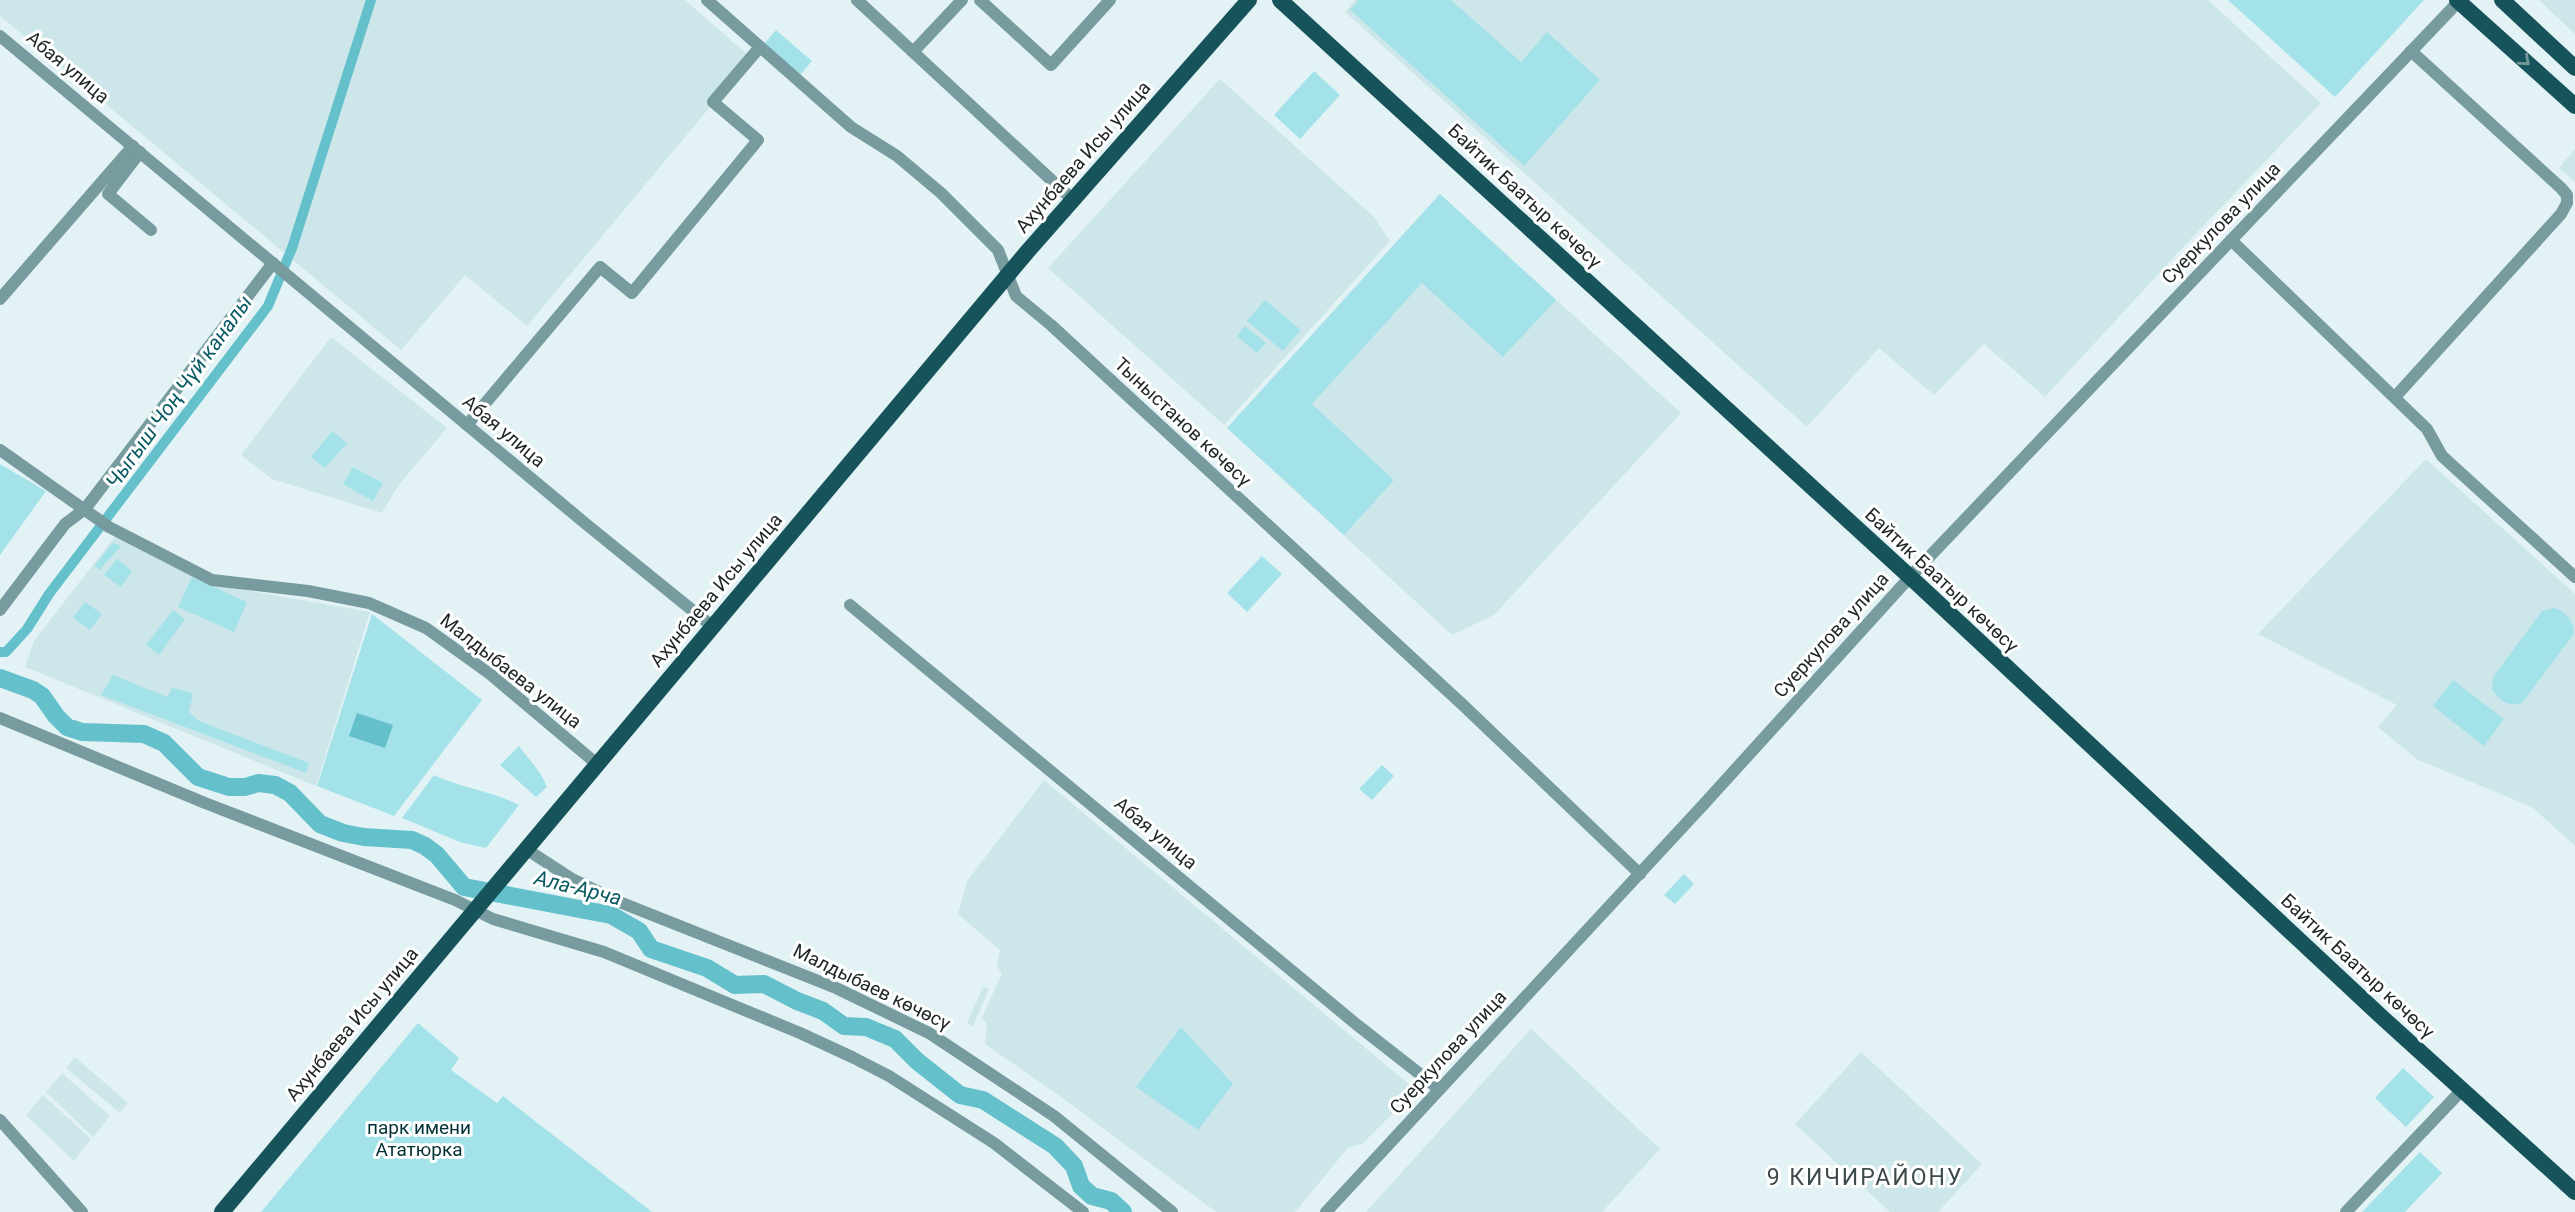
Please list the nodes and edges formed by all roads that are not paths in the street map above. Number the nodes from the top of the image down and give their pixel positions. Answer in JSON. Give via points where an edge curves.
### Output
{"nodes":[{"id":1,"x":706,"y":0,"type":"edge"},
{"id":2,"x":857,"y":0,"type":"edge"},
{"id":3,"x":962,"y":0,"type":"edge"},
{"id":4,"x":1110,"y":0,"type":"edge"},
{"id":5,"x":1249,"y":0,"type":"edge"},
{"id":6,"x":1280,"y":0,"type":"edge"},
{"id":7,"x":2458,"y":0,"type":"edge"},
{"id":8,"x":2501,"y":0,"type":"edge"},
{"id":9,"x":989,"y":3,"type":"edge"},
{"id":10,"x":0,"y":36,"type":"edge"},
{"id":11,"x":761,"y":47,"type":"junction"},
{"id":12,"x":2411,"y":51,"type":"junction"},
{"id":13,"x":912,"y":52,"type":"junction"},
{"id":14,"x":2575,"y":68,"type":"edge"},
{"id":15,"x":2575,"y":106,"type":"edge"},
{"id":16,"x":136,"y":149,"type":"junction"},
{"id":17,"x":2571,"y":198,"type":"edge"},
{"id":18,"x":1073,"y":200,"type":"junction"},
{"id":19,"x":151,"y":230,"type":"dead end"},
{"id":20,"x":2231,"y":240,"type":"junction"},
{"id":21,"x":280,"y":269,"type":"junction"},
{"id":22,"x":1007,"y":277,"type":"junction"},
{"id":23,"x":0,"y":299,"type":"edge"},
{"id":24,"x":2395,"y":397,"type":"junction"},
{"id":25,"x":467,"y":425,"type":"junction"},
{"id":26,"x":0,"y":450,"type":"edge"},
{"id":27,"x":91,"y":513,"type":"junction"},
{"id":28,"x":1910,"y":577,"type":"junction"},
{"id":29,"x":2575,"y":577,"type":"edge"},
{"id":30,"x":850,"y":605,"type":"dead end"},
{"id":31,"x":0,"y":610,"type":"edge"},
{"id":32,"x":713,"y":627,"type":"junction"},
{"id":33,"x":0,"y":718,"type":"edge"},
{"id":34,"x":597,"y":764,"type":"junction"},
{"id":35,"x":526,"y":849,"type":"junction"},
{"id":36,"x":1640,"y":873,"type":"junction"},
{"id":37,"x":480,"y":906,"type":"junction"},
{"id":38,"x":1439,"y":1089,"type":"junction"},
{"id":39,"x":2462,"y":1090,"type":"junction"},
{"id":40,"x":0,"y":1120,"type":"edge"},
{"id":41,"x":2575,"y":1192,"type":"edge"},
{"id":42,"x":82,"y":1212,"type":"edge"},
{"id":43,"x":222,"y":1212,"type":"edge"},
{"id":44,"x":1083,"y":1212,"type":"edge"},
{"id":45,"x":1172,"y":1212,"type":"edge"},
{"id":46,"x":1325,"y":1212,"type":"edge"},
{"id":47,"x":2347,"y":1212,"type":"edge"}],
"edges":[{"from":1,"to":11,"type":"street","name":"Тыныстанов көчөсү"},
{"from":2,"to":13,"type":"street"},
{"from":3,"to":13,"type":"street"},
{"from":4,"to":9,"type":"street","via":[[1051,65]]},
{"from":5,"to":18,"type":"main road","name":"Ахунбаева Исы улица"},
{"from":6,"to":28,"type":"main road","name":"Байтик Баатыр көчөсү"},
{"from":7,"to":12,"type":"street","name":"Суеркулова улица"},
{"from":7,"to":15,"type":"main road","one_way":true},
{"from":8,"to":14,"type":"main road"},
{"from":10,"to":16,"type":"street","name":"Абая улица"},
{"from":11,"to":22,"type":"street","name":"Тыныстанов көчөсү","via":[[851,127],[897,156],[941,193],[998,250]]},
{"from":11,"to":25,"type":"street","via":[[713,102],[758,140],[632,293],[600,267]]},
{"from":12,"to":17,"type":"street"},
{"from":12,"to":20,"type":"street","name":"Суеркулова улица"},
{"from":13,"to":18,"type":"street"},
{"from":16,"to":19,"type":"street","via":[[108,194]]},
{"from":16,"to":21,"type":"street","name":"Абая улица"},
{"from":16,"to":23,"type":"street"},
{"from":17,"to":24,"type":"street"},
{"from":18,"to":22,"type":"main road","name":"Ахунбаева Исы улица"},
{"from":20,"to":24,"type":"street"},
{"from":20,"to":28,"type":"street","name":"Суеркулова улица"},
{"from":21,"to":25,"type":"street","name":"Абая улица"},
{"from":21,"to":27,"type":"street"},
{"from":22,"to":32,"type":"main road","name":"Ахунбаева Исы улица"},
{"from":22,"to":36,"type":"street","name":"Тыныстанов көчөсү","via":[[1016,296]]},
{"from":24,"to":29,"type":"street","via":[[2432,435],[2442,456]]},
{"from":25,"to":32,"type":"street","name":"Абая улица"},
{"from":26,"to":27,"type":"street","name":"Малдыбаева улица"},
{"from":27,"to":31,"type":"street","via":[[65,524]]},
{"from":27,"to":34,"type":"street","name":"Малдыбаева улица","via":[[212,580],[369,603],[426,628],[490,674]]},
{"from":28,"to":36,"type":"street","name":"Суеркулова улица"},
{"from":28,"to":39,"type":"main road","name":"Байтик Баатыр көчөсү"},
{"from":30,"to":38,"type":"street","name":"Абая улица"},
{"from":32,"to":34,"type":"main road","name":"Ахунбаева Исы улица"},
{"from":33,"to":37,"type":"street","via":[[205,803]]},
{"from":34,"to":35,"type":"main road","name":"Ахунбаева Исы улица"},
{"from":35,"to":37,"type":"main road","name":"Ахунбаева Исы улица"},
{"from":35,"to":45,"type":"street","name":"Малдыбаев көчөсү","via":[[588,888],[836,988],[929,1033],[1054,1116]]},
{"from":36,"to":38,"type":"street","name":"Суеркулова улица"},
{"from":37,"to":43,"type":"main road","name":"Ахунбаева Исы улица"},
{"from":37,"to":44,"type":"street","via":[[493,919],[604,952],[852,1057],[994,1143]]},
{"from":38,"to":46,"type":"street","name":"Суеркулова улица"},
{"from":39,"to":41,"type":"main road","name":"Байтик Баатыр көчөсү"},
{"from":39,"to":47,"type":"street"},
{"from":40,"to":42,"type":"street"}]}
